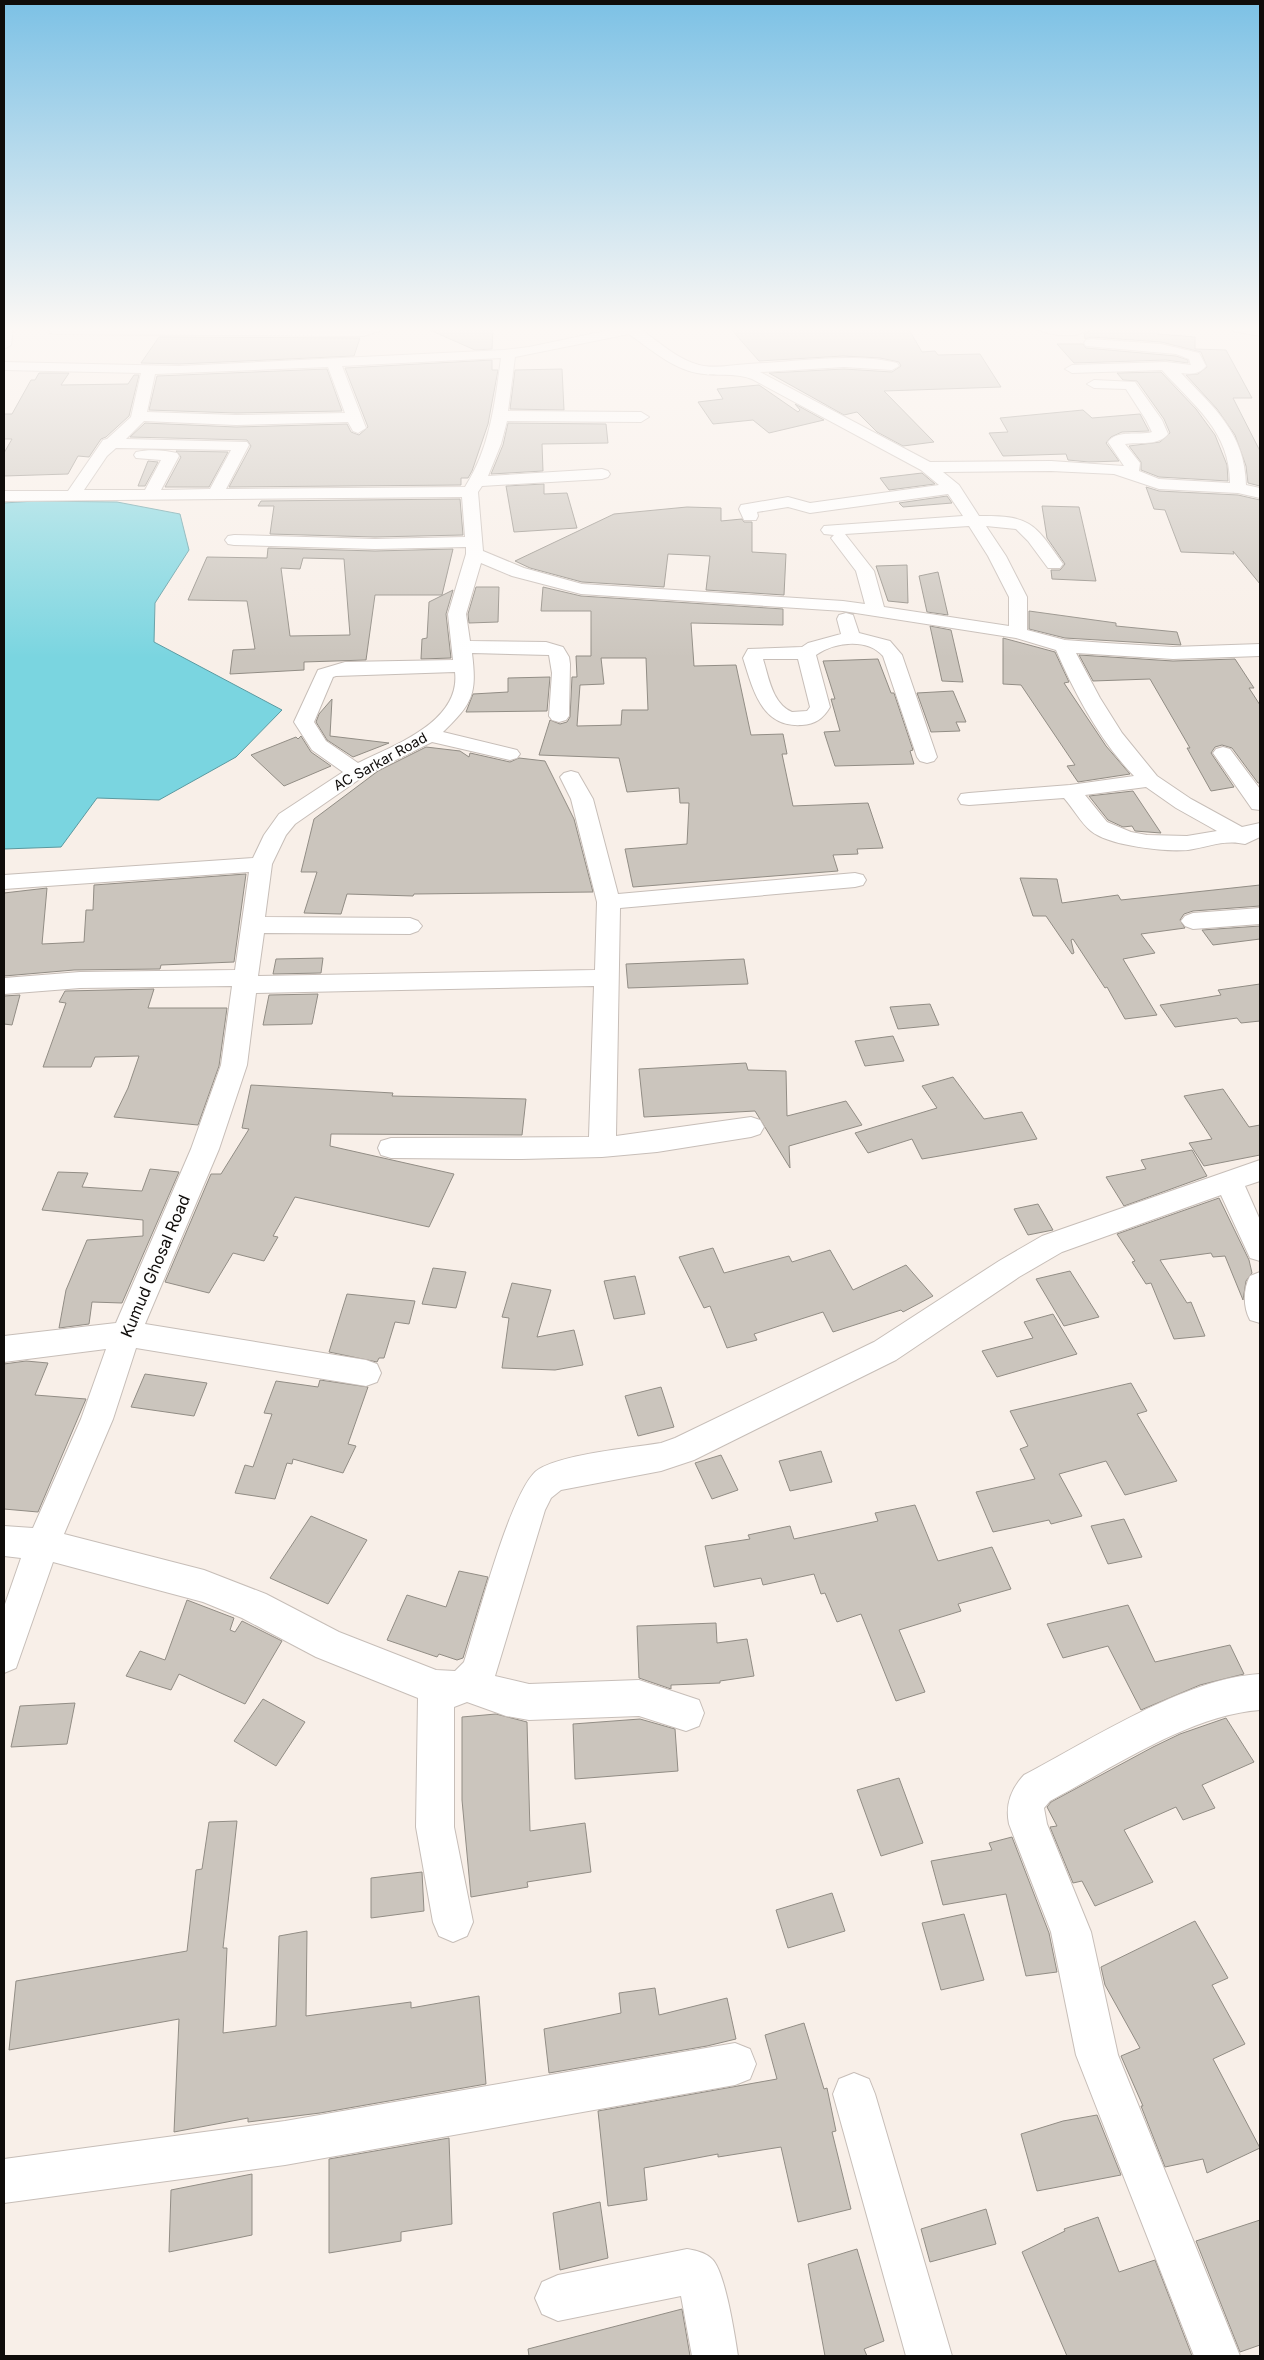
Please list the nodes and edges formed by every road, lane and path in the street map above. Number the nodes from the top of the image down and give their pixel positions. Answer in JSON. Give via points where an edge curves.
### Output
{"nodes":[{"id":1,"x":115,"y":438,"type":"edge"},
{"id":2,"x":496,"y":438,"type":"edge"},
{"id":3,"x":871,"y":438,"type":"edge"},
{"id":4,"x":1133,"y":438,"type":"edge"},
{"id":5,"x":1228,"y":438,"type":"edge"},
{"id":6,"x":105,"y":448,"type":"junction"},
{"id":7,"x":927,"y":468,"type":"junction"},
{"id":8,"x":1130,"y":472,"type":"junction"},
{"id":9,"x":602,"y":474,"type":"dead end"},
{"id":10,"x":474,"y":487,"type":"junction"},
{"id":11,"x":953,"y":488,"type":"junction"},
{"id":12,"x":1238,"y":488,"type":"junction"},
{"id":13,"x":1260,"y":493,"type":"edge"},
{"id":14,"x":215,"y":495,"type":"junction"},
{"id":15,"x":4,"y":496,"type":"edge"},
{"id":16,"x":72,"y":496,"type":"junction"},
{"id":17,"x":150,"y":496,"type":"junction"},
{"id":18,"x":750,"y":516,"type":"dead end"},
{"id":19,"x":974,"y":521,"type":"junction"},
{"id":20,"x":234,"y":540,"type":"dead end"},
{"id":21,"x":473,"y":548,"type":"junction"},
{"id":22,"x":1054,"y":564,"type":"dead end"},
{"id":23,"x":843,"y":606,"type":"junction"},
{"id":24,"x":876,"y":611,"type":"junction"},
{"id":25,"x":1018,"y":634,"type":"junction"},
{"id":26,"x":850,"y":637,"type":"junction"},
{"id":27,"x":1064,"y":646,"type":"junction"},
{"id":28,"x":1260,"y":650,"type":"edge"},
{"id":29,"x":806,"y":653,"type":"dead end"},
{"id":30,"x":463,"y":657,"type":"junction"},
{"id":31,"x":559,"y":716,"type":"dead end"},
{"id":32,"x":429,"y":735,"type":"junction"},
{"id":33,"x":1223,"y":753,"type":"dead end"},
{"id":34,"x":510,"y":754,"type":"dead end"},
{"id":35,"x":927,"y":757,"type":"dead end"},
{"id":36,"x":357,"y":772,"type":"junction"},
{"id":37,"x":571,"y":777,"type":"dead end"},
{"id":38,"x":1150,"y":780,"type":"junction"},
{"id":39,"x":1070,"y":792,"type":"junction"},
{"id":40,"x":969,"y":799,"type":"dead end"},
{"id":41,"x":1260,"y":804,"type":"edge"},
{"id":42,"x":1250,"y":832,"type":"edge"},
{"id":43,"x":1260,"y":845,"type":"edge"},
{"id":44,"x":261,"y":864,"type":"junction"},
{"id":45,"x":855,"y":880,"type":"dead end"},
{"id":46,"x":4,"y":882,"type":"edge"},
{"id":47,"x":609,"y":902,"type":"junction"},
{"id":48,"x":1260,"y":916,"type":"edge"},
{"id":49,"x":1193,"y":921,"type":"dead end"},
{"id":50,"x":252,"y":925,"type":"junction"},
{"id":51,"x":410,"y":926,"type":"dead end"},
{"id":52,"x":606,"y":978,"type":"junction"},
{"id":53,"x":245,"y":981,"type":"junction"},
{"id":54,"x":4,"y":986,"type":"edge"},
{"id":55,"x":751,"y":1127,"type":"dead end"},
{"id":56,"x":602,"y":1147,"type":"junction"},
{"id":57,"x":392,"y":1148,"type":"dead end"},
{"id":58,"x":1260,"y":1170,"type":"edge"},
{"id":59,"x":1228,"y":1180,"type":"junction"},
{"id":60,"x":1260,"y":1250,"type":"edge"},
{"id":61,"x":1260,"y":1284,"type":"edge"},
{"id":62,"x":1260,"y":1311,"type":"edge"},
{"id":63,"x":126,"y":1334,"type":"junction"},
{"id":64,"x":4,"y":1349,"type":"edge"},
{"id":65,"x":366,"y":1373,"type":"dead end"},
{"id":66,"x":4,"y":1541,"type":"edge"},
{"id":67,"x":43,"y":1544,"type":"junction"},
{"id":68,"x":4,"y":1656,"type":"edge"},
{"id":69,"x":452,"y":1687,"type":"junction"},
{"id":70,"x":1260,"y":1692,"type":"edge"},
{"id":71,"x":686,"y":1713,"type":"dead end"},
{"id":72,"x":453,"y":1922,"type":"dead end"},
{"id":73,"x":735,"y":2064,"type":"dead end"},
{"id":74,"x":854,"y":2094,"type":"dead end"},
{"id":75,"x":4,"y":2181,"type":"edge"},
{"id":76,"x":558,"y":2298,"type":"dead end"},
{"id":77,"x":715,"y":2356,"type":"edge"},
{"id":78,"x":929,"y":2356,"type":"edge"},
{"id":79,"x":1217,"y":2356,"type":"edge"}],
"edges":[{"from":1,"to":6,"type":"street"},
{"from":2,"to":10,"type":"street"},
{"from":3,"to":7,"type":"street"},
{"from":4,"to":8,"type":"street","via":[[1116,442],[1132,463]]},
{"from":5,"to":12,"type":"street","via":[[1235,454]]},
{"from":6,"to":14,"type":"street","via":[[241,445]]},
{"from":6,"to":16,"type":"street"},
{"from":6,"to":17,"type":"street","via":[[172,456]]},
{"from":7,"to":8,"type":"street","via":[[1051,466]]},
{"from":7,"to":11,"type":"street"},
{"from":8,"to":12,"type":"street","via":[[1159,484]]},
{"from":9,"to":10,"type":"street"},
{"from":10,"to":14,"type":"street"},
{"from":10,"to":21,"type":"street","name":"AC Sarkar Road"},
{"from":11,"to":18,"type":"street","via":[[810,508],[788,502],[747,509]]},
{"from":11,"to":19,"type":"street"},
{"from":12,"to":13,"type":"street"},
{"from":14,"to":17,"type":"street"},
{"from":15,"to":16,"type":"street"},
{"from":16,"to":17,"type":"street"},
{"from":19,"to":22,"type":"street","via":[[1024,526]]},
{"from":19,"to":24,"type":"street","via":[[835,534],[865,571]]},
{"from":19,"to":25,"type":"street","via":[[997,556],[1018,598]]},
{"from":20,"to":21,"type":"street"},
{"from":21,"to":23,"type":"street","via":[[518,572],[581,590]]},
{"from":21,"to":30,"type":"street","name":"AC Sarkar Road","via":[[457,614]]},
{"from":23,"to":24,"type":"street"},
{"from":23,"to":26,"type":"street"},
{"from":24,"to":25,"type":"street"},
{"from":25,"to":27,"type":"street"},
{"from":26,"to":29,"type":"street","via":[[815,647]]},
{"from":26,"to":35,"type":"street","via":[[883,645],[892,655]]},
{"from":27,"to":28,"type":"street","via":[[1173,653]]},
{"from":27,"to":38,"type":"street","via":[[1082,685],[1126,754]]},
{"from":30,"to":31,"type":"street","via":[[546,648],[555,650],[560,663]]},
{"from":30,"to":32,"type":"street","name":"AC Sarkar Road","via":[[464,691],[461,701]]},
{"from":30,"to":36,"type":"street","via":[[345,668],[325,674],[304,722],[308,735],[318,747]]},
{"from":32,"to":34,"type":"street"},
{"from":32,"to":36,"type":"street","name":"AC Sarkar Road"},
{"from":33,"to":41,"type":"street"},
{"from":36,"to":44,"type":"street","name":"AC Sarkar Road","via":[[286,819],[278,828]]},
{"from":37,"to":47,"type":"street","via":[[582,799]]},
{"from":38,"to":39,"type":"street"},
{"from":38,"to":42,"type":"street","via":[[1170,794]]},
{"from":39,"to":40,"type":"street"},
{"from":39,"to":42,"type":"street","via":[[1099,827],[1125,837],[1167,844]]},
{"from":42,"to":43,"type":"street"},
{"from":44,"to":46,"type":"street"},
{"from":44,"to":50,"type":"street","name":"Kumud Ghosal Road"},
{"from":45,"to":47,"type":"street"},
{"from":47,"to":52,"type":"street"},
{"from":48,"to":49,"type":"street"},
{"from":50,"to":51,"type":"street"},
{"from":50,"to":53,"type":"street","name":"Kumud Ghosal Road"},
{"from":52,"to":53,"type":"street"},
{"from":52,"to":56,"type":"street"},
{"from":53,"to":54,"type":"street","via":[[80,980]]},
{"from":53,"to":63,"type":"street","name":"Kumud Ghosal Road","via":[[234,1065],[204,1150]]},
{"from":55,"to":56,"type":"street"},
{"from":56,"to":57,"type":"street","via":[[541,1150]]},
{"from":58,"to":59,"type":"street"},
{"from":59,"to":60,"type":"street"},
{"from":59,"to":69,"type":"street","via":[[1052,1244],[1028,1256],[885,1351],[683,1450],[660,1458],[567,1473],[550,1479],[540,1488],[530,1506],[479,1672]]},
{"from":61,"to":62,"type":"street"},
{"from":63,"to":64,"type":"street"},
{"from":63,"to":65,"type":"street"},
{"from":63,"to":67,"type":"street","name":"Kumud Ghosal Road","via":[[97,1419]]},
{"from":66,"to":67,"type":"street"},
{"from":67,"to":68,"type":"street","name":"Kumud Ghosal Road"},
{"from":67,"to":69,"type":"street","via":[[204,1586],[254,1606],[328,1645]]},
{"from":69,"to":71,"type":"street","via":[[529,1702],[639,1698]]},
{"from":69,"to":72,"type":"street","via":[[435,1827]]},
{"from":70,"to":79,"type":"street","via":[[1241,1693],[1178,1713],[1037,1788],[1028,1798],[1025,1808],[1028,1824],[1071,1932],[1105,2077]]},
{"from":73,"to":75,"type":"street","via":[[285,2143]]},
{"from":74,"to":78,"type":"street"},
{"from":76,"to":77,"type":"street","via":[[695,2273],[700,2279]]}]}
